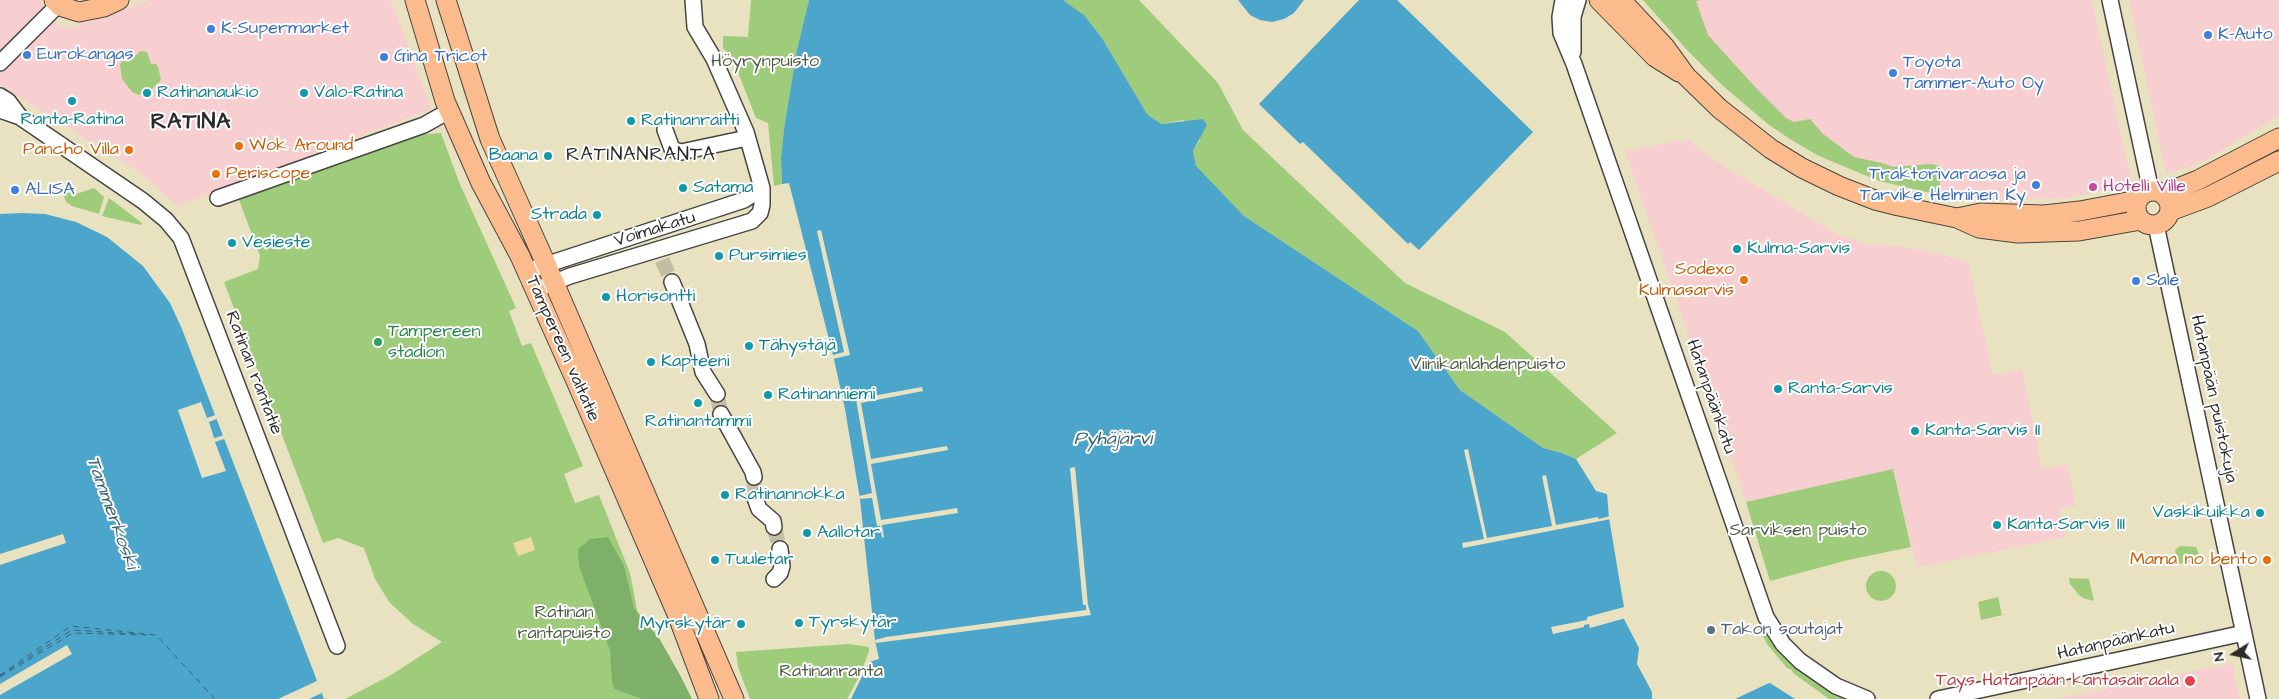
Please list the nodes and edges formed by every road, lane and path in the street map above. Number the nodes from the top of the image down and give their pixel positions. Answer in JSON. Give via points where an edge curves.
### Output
{"nodes":[{"id":1,"x":119,"y":0,"type":"edge"},
{"id":2,"x":415,"y":0,"type":"edge"},
{"id":3,"x":446,"y":0,"type":"edge"},
{"id":4,"x":693,"y":0,"type":"edge"},
{"id":5,"x":1563,"y":0,"type":"edge"},
{"id":6,"x":1578,"y":0,"type":"edge"},
{"id":7,"x":1599,"y":0,"type":"edge"},
{"id":8,"x":1621,"y":0,"type":"edge"},
{"id":9,"x":2110,"y":0,"type":"edge"},
{"id":10,"x":54,"y":5,"type":"edge"},
{"id":11,"x":0,"y":64,"type":"edge"},
{"id":12,"x":1574,"y":64,"type":"junction"},
{"id":13,"x":1686,"y":76,"type":"junction"},
{"id":14,"x":0,"y":96,"type":"edge"},
{"id":15,"x":0,"y":110,"type":"edge"},
{"id":16,"x":440,"y":116,"type":"dead end"},
{"id":17,"x":20,"y":117,"type":"junction"},
{"id":18,"x":665,"y":130,"type":"dead end"},
{"id":19,"x":747,"y":138,"type":"junction"},
{"id":20,"x":2279,"y":138,"type":"edge"},
{"id":21,"x":2279,"y":161,"type":"edge"},
{"id":22,"x":762,"y":188,"type":"junction"},
{"id":23,"x":2151,"y":195,"type":"junction"},
{"id":24,"x":218,"y":198,"type":"dead end"},
{"id":25,"x":2170,"y":211,"type":"junction"},
{"id":26,"x":1957,"y":218,"type":"junction"},
{"id":27,"x":2148,"y":222,"type":"junction"},
{"id":28,"x":652,"y":229,"type":"junction"},
{"id":29,"x":661,"y":254,"type":"junction"},
{"id":30,"x":546,"y":264,"type":"junction"},
{"id":31,"x":527,"y":271,"type":"junction"},
{"id":32,"x":554,"y":282,"type":"junction"},
{"id":33,"x":672,"y":282,"type":"tunnel mouth"},
{"id":34,"x":535,"y":290,"type":"junction"},
{"id":35,"x":718,"y":394,"type":"tunnel mouth"},
{"id":36,"x":722,"y":414,"type":"tunnel mouth"},
{"id":37,"x":754,"y":477,"type":"tunnel mouth"},
{"id":38,"x":754,"y":498,"type":"tunnel mouth"},
{"id":39,"x":774,"y":527,"type":"tunnel mouth"},
{"id":40,"x":780,"y":549,"type":"tunnel mouth"},
{"id":41,"x":774,"y":579,"type":"dead end"},
{"id":42,"x":2244,"y":633,"type":"junction"},
{"id":43,"x":336,"y":646,"type":"dead end"},
{"id":44,"x":709,"y":699,"type":"edge"},
{"id":45,"x":734,"y":699,"type":"edge"},
{"id":46,"x":1867,"y":699,"type":"edge"},
{"id":47,"x":1938,"y":699,"type":"edge"},
{"id":48,"x":2258,"y":699,"type":"edge"}],
"edges":[{"from":1,"to":10,"type":"main road","via":[[79,12]]},
{"from":2,"to":31,"type":"main road","name":"Tampereen valtatie","via":[[445,101],[481,183]]},
{"from":3,"to":30,"type":"main road","name":"Tampereen valtatie","via":[[490,139]]},
{"from":4,"to":19,"type":"street","name":"Voimakatu","via":[[695,27],[714,59]]},
{"from":5,"to":12,"type":"street","name":"Hatanpäänkatu","via":[[1561,33]]},
{"from":6,"to":12,"type":"street","name":"Hatanpäänkatu","via":[[1572,28]]},
{"from":7,"to":13,"type":"main road","via":[[1654,57]]},
{"from":8,"to":13,"type":"main road","via":[[1665,47]]},
{"from":9,"to":23,"type":"street"},
{"from":10,"to":11,"type":"street"},
{"from":12,"to":46,"type":"street","name":"Hatanpäänkatu","via":[[1766,617],[1783,644],[1800,661],[1836,686]]},
{"from":13,"to":26,"type":"main road","via":[[1746,131],[1802,168],[1875,200]]},
{"from":14,"to":17,"type":"street"},
{"from":15,"to":17,"type":"street"},
{"from":16,"to":24,"type":"street","via":[[424,125]]},
{"from":17,"to":43,"type":"street","name":"Ratinan rantatie","via":[[159,213],[181,238]]},
{"from":18,"to":19,"type":"street","via":[[672,149],[681,152]]},
{"from":19,"to":22,"type":"street","name":"Voimakatu"},
{"from":20,"to":23,"type":"main road","via":[[2198,180]]},
{"from":21,"to":25,"type":"main road","via":[[2208,197]]},
{"from":22,"to":28,"type":"street","name":"Voimakatu","via":[[744,200]]},
{"from":22,"to":29,"type":"street","name":"Voimakatu","via":[[760,213],[752,221]]},
{"from":23,"to":25,"type":"main road","via":[[2169,200]]},
{"from":23,"to":26,"type":"main road","via":[[2080,211],[2044,215],[1981,214]]},
{"from":23,"to":27,"type":"main road","via":[[2136,210]]},
{"from":25,"to":27,"type":"main road","via":[[2165,220]]},
{"from":26,"to":27,"type":"main road","via":[[1980,228],[2018,233],[2078,231]]},
{"from":27,"to":42,"type":"street","name":"Hatanpään puistokuja","via":[[2174,308]]},
{"from":28,"to":29,"type":"street"},
{"from":28,"to":30,"type":"street","name":"Voimakatu"},
{"from":29,"to":32,"type":"street","name":"Voimakatu"},
{"from":30,"to":31,"type":"street","name":"Voimakatu"},
{"from":30,"to":32,"type":"main road","name":"Tampereen valtatie"},
{"from":31,"to":34,"type":"main road","name":"Tampereen valtatie"},
{"from":32,"to":34,"type":"street","name":"Voimakatu"},
{"from":32,"to":45,"type":"main road","name":"Tampereen valtatie"},
{"from":33,"to":35,"type":"street","via":[[697,344],[703,372]]},
{"from":34,"to":44,"type":"main road","name":"Tampereen valtatie","via":[[677,614]]},
{"from":36,"to":37,"type":"street"},
{"from":38,"to":39,"type":"street","via":[[759,509],[773,521]]},
{"from":40,"to":41,"type":"street","via":[[782,566]]},
{"from":42,"to":47,"type":"street","name":"Hatanpäänkatu"},
{"from":42,"to":48,"type":"street","name":"Hatanpään puistokuja"}]}
